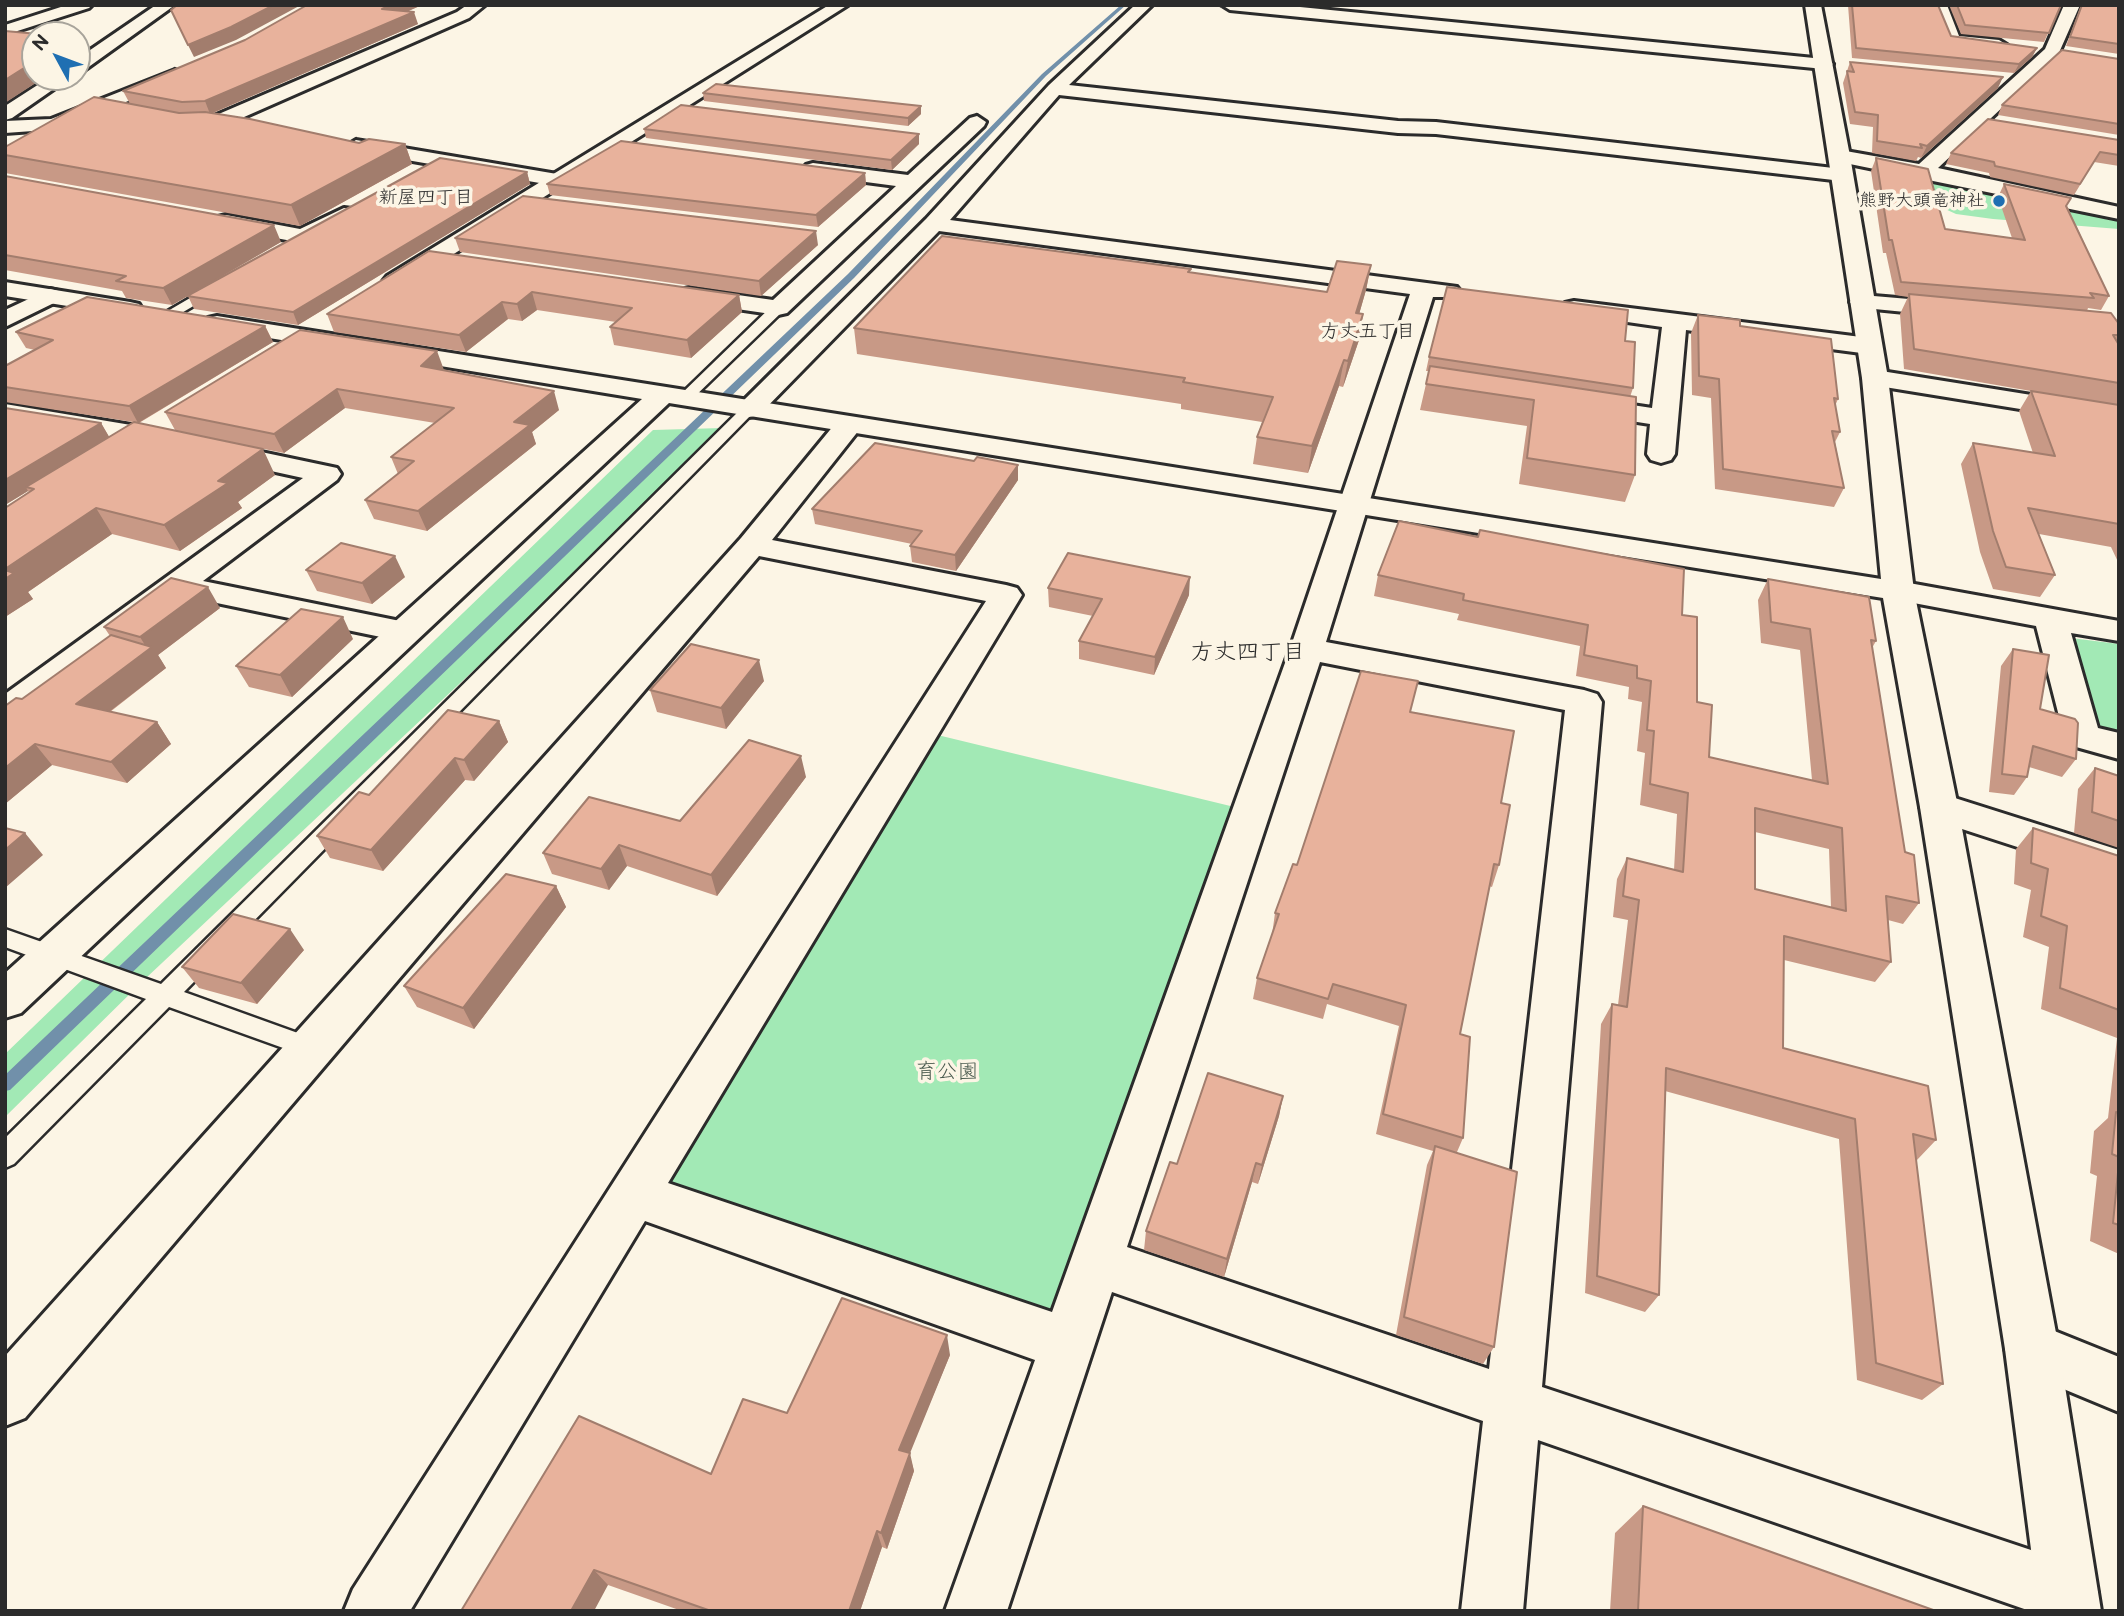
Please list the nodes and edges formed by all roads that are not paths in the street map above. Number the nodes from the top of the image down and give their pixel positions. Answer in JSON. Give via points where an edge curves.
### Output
{"nodes":[{"id":1,"x":84,"y":5,"type":"edge"},
{"id":2,"x":167,"y":5,"type":"edge"},
{"id":3,"x":477,"y":5,"type":"edge"},
{"id":4,"x":840,"y":5,"type":"edge"},
{"id":5,"x":1144,"y":5,"type":"edge"},
{"id":6,"x":1230,"y":5,"type":"edge"},
{"id":7,"x":1813,"y":5,"type":"edge"},
{"id":8,"x":1939,"y":5,"type":"edge"},
{"id":9,"x":2072,"y":5,"type":"edge"},
{"id":10,"x":5,"y":30,"type":"edge"},
{"id":11,"x":2058,"y":52,"type":"junction"},
{"id":12,"x":91,"y":57,"type":"edge"},
{"id":13,"x":1828,"y":63,"type":"junction"},
{"id":14,"x":195,"y":66,"type":"edge"},
{"id":15,"x":1990,"y":79,"type":"edge"},
{"id":16,"x":2018,"y":82,"type":"junction"},
{"id":17,"x":1055,"y":89,"type":"junction"},
{"id":18,"x":40,"y":91,"type":"edge"},
{"id":19,"x":678,"y":106,"type":"junction"},
{"id":20,"x":101,"y":107,"type":"junction"},
{"id":21,"x":704,"y":109,"type":"edge"},
{"id":22,"x":5,"y":114,"type":"edge"},
{"id":23,"x":138,"y":114,"type":"edge"},
{"id":24,"x":1978,"y":120,"type":"junction"},
{"id":25,"x":977,"y":122,"type":"dead end"},
{"id":26,"x":2003,"y":124,"type":"edge"},
{"id":27,"x":54,"y":125,"type":"junction"},
{"id":28,"x":5,"y":127,"type":"edge"},
{"id":29,"x":268,"y":132,"type":"edge"},
{"id":30,"x":931,"y":136,"type":"dead end"},
{"id":31,"x":958,"y":140,"type":"junction"},
{"id":32,"x":334,"y":143,"type":"edge"},
{"id":33,"x":616,"y":144,"type":"junction"},
{"id":34,"x":15,"y":147,"type":"edge"},
{"id":35,"x":643,"y":147,"type":"edge"},
{"id":36,"x":441,"y":160,"type":"junction"},
{"id":37,"x":791,"y":166,"type":"edge"},
{"id":38,"x":1841,"y":166,"type":"junction"},
{"id":39,"x":1923,"y":171,"type":"junction"},
{"id":40,"x":407,"y":179,"type":"edge"},
{"id":41,"x":557,"y":180,"type":"junction"},
{"id":42,"x":912,"y":182,"type":"junction"},
{"id":43,"x":524,"y":201,"type":"junction"},
{"id":44,"x":361,"y":205,"type":"edge"},
{"id":45,"x":565,"y":205,"type":"edge"},
{"id":46,"x":2119,"y":213,"type":"edge"},
{"id":47,"x":208,"y":219,"type":"edge"},
{"id":48,"x":934,"y":224,"type":"junction"},
{"id":49,"x":303,"y":236,"type":"junction"},
{"id":50,"x":824,"y":236,"type":"dead end"},
{"id":51,"x":851,"y":240,"type":"junction"},
{"id":52,"x":281,"y":249,"type":"edge"},
{"id":53,"x":432,"y":258,"type":"junction"},
{"id":54,"x":472,"y":264,"type":"edge"},
{"id":55,"x":224,"y":282,"type":"edge"},
{"id":56,"x":5,"y":289,"type":"edge"},
{"id":57,"x":1424,"y":289,"type":"junction"},
{"id":58,"x":672,"y":292,"type":"edge"},
{"id":59,"x":373,"y":294,"type":"edge"},
{"id":60,"x":50,"y":296,"type":"junction"},
{"id":61,"x":1477,"y":296,"type":"edge"},
{"id":62,"x":1862,"y":302,"type":"junction"},
{"id":63,"x":1556,"y":306,"type":"edge"},
{"id":64,"x":778,"y":308,"type":"junction"},
{"id":65,"x":1983,"y":313,"type":"edge"},
{"id":66,"x":168,"y":315,"type":"junction"},
{"id":67,"x":5,"y":320,"type":"edge"},
{"id":68,"x":1675,"y":320,"type":"junction"},
{"id":69,"x":315,"y":329,"type":"junction"},
{"id":70,"x":269,"y":358,"type":"edge"},
{"id":71,"x":1872,"y":362,"type":"junction"},
{"id":72,"x":681,"y":398,"type":"junction"},
{"id":73,"x":1558,"y":402,"type":"edge"},
{"id":74,"x":743,"y":408,"type":"junction"},
{"id":75,"x":5,"y":412,"type":"edge"},
{"id":76,"x":177,"y":414,"type":"edge"},
{"id":77,"x":2119,"y":417,"type":"edge"},
{"id":78,"x":1665,"y":418,"type":"junction"},
{"id":79,"x":849,"y":425,"type":"junction"},
{"id":80,"x":143,"y":435,"type":"junction"},
{"id":81,"x":1661,"y":454,"type":"dead end"},
{"id":82,"x":109,"y":457,"type":"edge"},
{"id":83,"x":1355,"y":506,"type":"junction"},
{"id":84,"x":752,"y":545,"type":"junction"},
{"id":85,"x":177,"y":585,"type":"junction"},
{"id":86,"x":1898,"y":591,"type":"junction"},
{"id":87,"x":2051,"y":620,"type":"junction"},
{"id":88,"x":2119,"y":631,"type":"edge"},
{"id":89,"x":405,"y":632,"type":"junction"},
{"id":90,"x":1307,"y":649,"type":"junction"},
{"id":91,"x":5,"y":712,"type":"edge"},
{"id":92,"x":2119,"y":746,"type":"edge"},
{"id":93,"x":1939,"y":807,"type":"junction"},
{"id":94,"x":2119,"y":865,"type":"edge"},
{"id":95,"x":5,"y":938,"type":"edge"},
{"id":96,"x":55,"y":955,"type":"junction"},
{"id":97,"x":166,"y":997,"type":"junction"},
{"id":98,"x":5,"y":1000,"type":"edge"},
{"id":99,"x":311,"y":1048,"type":"junction"},
{"id":100,"x":5,"y":1156,"type":"edge"},
{"id":101,"x":634,"y":1194,"type":"junction"},
{"id":102,"x":1096,"y":1262,"type":"junction"},
{"id":103,"x":1067,"y":1344,"type":"junction"},
{"id":104,"x":2032,"y":1349,"type":"junction"},
{"id":105,"x":2119,"y":1385,"type":"edge"},
{"id":106,"x":5,"y":1398,"type":"edge"},
{"id":107,"x":1514,"y":1404,"type":"junction"},
{"id":108,"x":2069,"y":1602,"type":"edge"},
{"id":109,"x":376,"y":1611,"type":"edge"},
{"id":110,"x":976,"y":1611,"type":"edge"},
{"id":111,"x":1492,"y":1611,"type":"edge"}],
"edges":[{"from":1,"to":10,"type":"street"},
{"from":2,"to":12,"type":"street"},
{"from":3,"to":29,"type":"street","via":[[463,15],[208,123]]},
{"from":4,"to":19,"type":"street"},
{"from":5,"to":17,"type":"street"},
{"from":6,"to":13,"type":"street"},
{"from":7,"to":13,"type":"street"},
{"from":8,"to":11,"type":"street","via":[[1953,40]]},
{"from":9,"to":11,"type":"street"},
{"from":11,"to":16,"type":"street"},
{"from":13,"to":38,"type":"street"},
{"from":14,"to":20,"type":"street"},
{"from":15,"to":16,"type":"street"},
{"from":16,"to":24,"type":"street"},
{"from":17,"to":38,"type":"street","via":[[1398,127]]},
{"from":17,"to":48,"type":"street"},
{"from":18,"to":22,"type":"street"},
{"from":19,"to":21,"type":"street"},
{"from":19,"to":33,"type":"street"},
{"from":20,"to":23,"type":"street"},
{"from":20,"to":27,"type":"street"},
{"from":24,"to":26,"type":"street"},
{"from":24,"to":39,"type":"street"},
{"from":25,"to":31,"type":"street"},
{"from":27,"to":28,"type":"street"},
{"from":27,"to":34,"type":"street"},
{"from":30,"to":31,"type":"street"},
{"from":31,"to":42,"type":"street"},
{"from":32,"to":36,"type":"street"},
{"from":33,"to":35,"type":"street"},
{"from":33,"to":41,"type":"street"},
{"from":36,"to":40,"type":"street"},
{"from":36,"to":41,"type":"street"},
{"from":37,"to":42,"type":"street"},
{"from":38,"to":39,"type":"street"},
{"from":38,"to":62,"type":"street"},
{"from":39,"to":46,"type":"street"},
{"from":41,"to":43,"type":"street"},
{"from":42,"to":51,"type":"street"},
{"from":43,"to":45,"type":"street"},
{"from":43,"to":53,"type":"street"},
{"from":44,"to":49,"type":"street"},
{"from":47,"to":49,"type":"street"},
{"from":48,"to":57,"type":"street"},
{"from":48,"to":74,"type":"street"},
{"from":49,"to":52,"type":"lane"},
{"from":50,"to":51,"type":"street"},
{"from":51,"to":64,"type":"street"},
{"from":53,"to":54,"type":"street"},
{"from":53,"to":59,"type":"street"},
{"from":55,"to":66,"type":"lane"},
{"from":56,"to":60,"type":"street"},
{"from":57,"to":61,"type":"street"},
{"from":57,"to":83,"type":"street","via":[[1410,379]]},
{"from":58,"to":64,"type":"street"},
{"from":60,"to":66,"type":"street"},
{"from":60,"to":67,"type":"street"},
{"from":62,"to":65,"type":"street"},
{"from":62,"to":71,"type":"street"},
{"from":63,"to":68,"type":"street"},
{"from":64,"to":72,"type":"lane"},
{"from":66,"to":69,"type":"street"},
{"from":68,"to":71,"type":"street"},
{"from":68,"to":78,"type":"street"},
{"from":69,"to":70,"type":"street"},
{"from":69,"to":72,"type":"street"},
{"from":71,"to":77,"type":"street"},
{"from":71,"to":86,"type":"street"},
{"from":72,"to":74,"type":"street"},
{"from":72,"to":89,"type":"street"},
{"from":73,"to":78,"type":"street"},
{"from":74,"to":79,"type":"street"},
{"from":74,"to":97,"type":"lane"},
{"from":75,"to":80,"type":"street"},
{"from":76,"to":80,"type":"street"},
{"from":78,"to":81,"type":"street"},
{"from":79,"to":83,"type":"street"},
{"from":79,"to":84,"type":"street"},
{"from":80,"to":82,"type":"street"},
{"from":80,"to":85,"type":"street","via":[[327,474]]},
{"from":83,"to":86,"type":"street"},
{"from":83,"to":90,"type":"street"},
{"from":84,"to":99,"type":"street"},
{"from":84,"to":101,"type":"street","via":[[1006,595]]},
{"from":85,"to":89,"type":"street"},
{"from":85,"to":91,"type":"street"},
{"from":86,"to":87,"type":"street"},
{"from":86,"to":93,"type":"street"},
{"from":87,"to":88,"type":"street"},
{"from":87,"to":92,"type":"street","via":[[2082,736]]},
{"from":89,"to":96,"type":"street"},
{"from":90,"to":102,"type":"street"},
{"from":90,"to":107,"type":"street","via":[[1584,702]]},
{"from":93,"to":94,"type":"street"},
{"from":93,"to":104,"type":"street"},
{"from":95,"to":96,"type":"lane"},
{"from":96,"to":97,"type":"lane"},
{"from":96,"to":98,"type":"street"},
{"from":97,"to":99,"type":"lane"},
{"from":97,"to":100,"type":"lane"},
{"from":99,"to":106,"type":"street"},
{"from":101,"to":103,"type":"street"},
{"from":101,"to":109,"type":"street"},
{"from":102,"to":103,"type":"street"},
{"from":102,"to":107,"type":"street"},
{"from":103,"to":110,"type":"street"},
{"from":104,"to":105,"type":"street"},
{"from":104,"to":108,"type":"street"},
{"from":107,"to":108,"type":"street"},
{"from":107,"to":111,"type":"street"}]}
